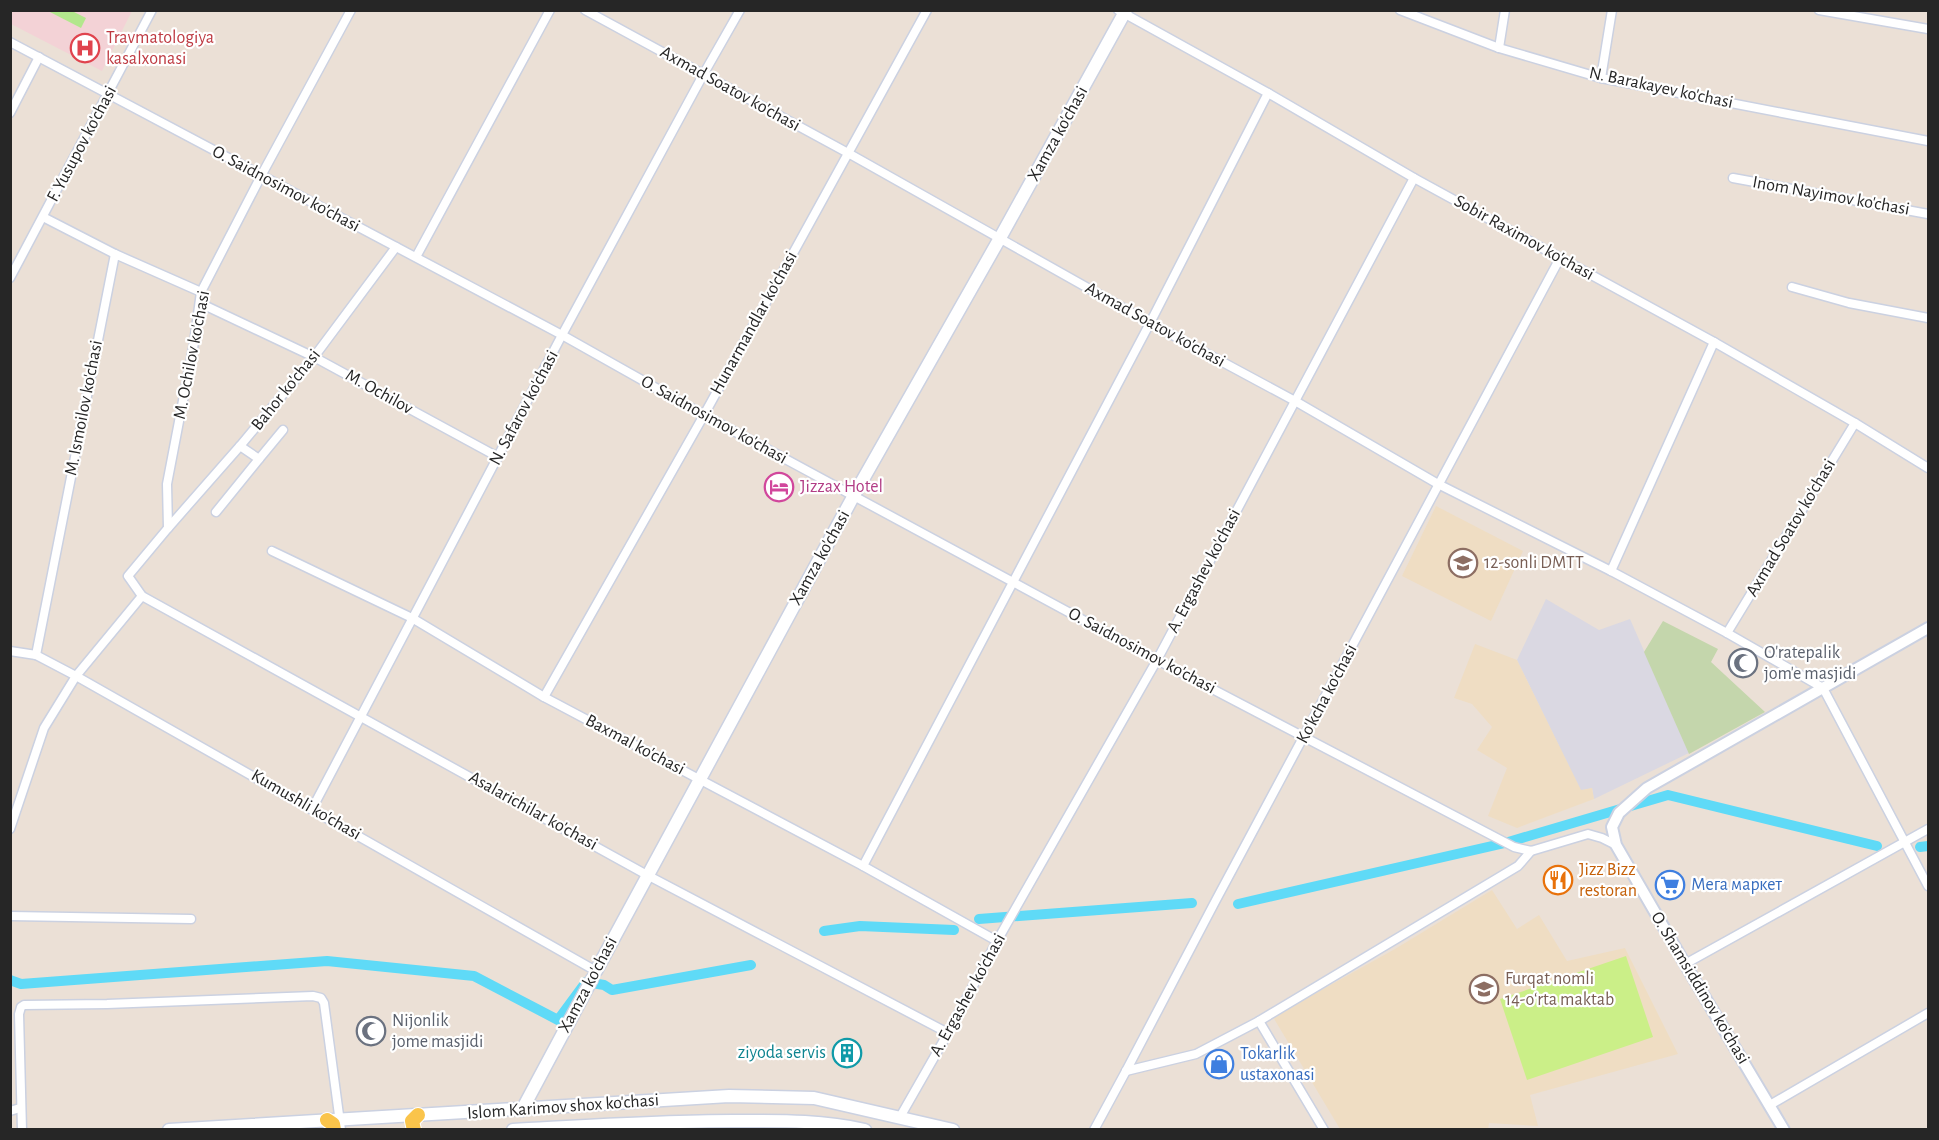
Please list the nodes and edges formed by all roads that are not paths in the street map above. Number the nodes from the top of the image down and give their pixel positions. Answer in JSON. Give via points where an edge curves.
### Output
{"nodes":[{"id":1,"x":152,"y":10,"type":"edge"},
{"id":2,"x":351,"y":10,"type":"edge"},
{"id":3,"x":550,"y":10,"type":"edge"},
{"id":4,"x":585,"y":10,"type":"edge"},
{"id":5,"x":740,"y":10,"type":"edge"},
{"id":6,"x":927,"y":10,"type":"edge"},
{"id":7,"x":1400,"y":10,"type":"edge"},
{"id":8,"x":1505,"y":10,"type":"edge"},
{"id":9,"x":1612,"y":10,"type":"edge"},
{"id":10,"x":1819,"y":10,"type":"edge"},
{"id":11,"x":1123,"y":12,"type":"edge"},
{"id":12,"x":1838,"y":12,"type":"edge"},
{"id":13,"x":1929,"y":29,"type":"edge"},
{"id":14,"x":10,"y":42,"type":"edge"},
{"id":15,"x":1499,"y":48,"type":"junction"},
{"id":16,"x":39,"y":57,"type":"junction"},
{"id":17,"x":703,"y":75,"type":"junction"},
{"id":18,"x":1601,"y":78,"type":"junction"},
{"id":19,"x":1268,"y":93,"type":"junction"},
{"id":20,"x":109,"y":94,"type":"junction"},
{"id":21,"x":10,"y":113,"type":"edge"},
{"id":22,"x":1929,"y":141,"type":"edge"},
{"id":23,"x":848,"y":153,"type":"junction"},
{"id":24,"x":261,"y":176,"type":"junction"},
{"id":25,"x":1414,"y":178,"type":"junction"},
{"id":26,"x":1733,"y":178,"type":"dead end"},
{"id":27,"x":1929,"y":214,"type":"edge"},
{"id":28,"x":43,"y":216,"type":"junction"},
{"id":29,"x":1000,"y":238,"type":"junction"},
{"id":30,"x":396,"y":247,"type":"junction"},
{"id":31,"x":115,"y":254,"type":"junction"},
{"id":32,"x":416,"y":257,"type":"junction"},
{"id":33,"x":1560,"y":258,"type":"junction"},
{"id":34,"x":10,"y":278,"type":"edge"},
{"id":35,"x":1792,"y":287,"type":"dead end"},
{"id":36,"x":201,"y":292,"type":"junction"},
{"id":37,"x":1929,"y":318,"type":"edge"},
{"id":38,"x":1150,"y":323,"type":"junction"},
{"id":39,"x":562,"y":335,"type":"junction"},
{"id":40,"x":1714,"y":342,"type":"junction"},
{"id":41,"x":314,"y":357,"type":"junction"},
{"id":42,"x":1296,"y":401,"type":"junction"},
{"id":43,"x":704,"y":415,"type":"junction"},
{"id":44,"x":1855,"y":423,"type":"junction"},
{"id":45,"x":283,"y":430,"type":"dead end"},
{"id":46,"x":240,"y":446,"type":"junction"},
{"id":47,"x":498,"y":457,"type":"junction"},
{"id":48,"x":259,"y":459,"type":"junction"},
{"id":49,"x":1929,"y":468,"type":"edge"},
{"id":50,"x":1438,"y":484,"type":"junction"},
{"id":51,"x":853,"y":497,"type":"junction"},
{"id":52,"x":216,"y":512,"type":"dead end"},
{"id":53,"x":168,"y":528,"type":"junction"},
{"id":54,"x":272,"y":551,"type":"dead end"},
{"id":55,"x":1611,"y":571,"type":"junction"},
{"id":56,"x":1014,"y":581,"type":"junction"},
{"id":57,"x":142,"y":596,"type":"junction"},
{"id":58,"x":412,"y":618,"type":"junction"},
{"id":59,"x":1929,"y":628,"type":"edge"},
{"id":60,"x":1727,"y":633,"type":"junction"},
{"id":61,"x":10,"y":651,"type":"edge"},
{"id":62,"x":36,"y":655,"type":"junction"},
{"id":63,"x":1157,"y":660,"type":"junction"},
{"id":64,"x":76,"y":676,"type":"junction"},
{"id":65,"x":1823,"y":688,"type":"junction"},
{"id":66,"x":544,"y":697,"type":"junction"},
{"id":67,"x":361,"y":716,"type":"junction"},
{"id":68,"x":1304,"y":737,"type":"junction"},
{"id":69,"x":699,"y":779,"type":"junction"},
{"id":70,"x":312,"y":809,"type":"junction"},
{"id":71,"x":1929,"y":829,"type":"edge"},
{"id":72,"x":10,"y":830,"type":"edge"},
{"id":73,"x":1905,"y":842,"type":"junction"},
{"id":74,"x":1616,"y":845,"type":"junction"},
{"id":75,"x":1531,"y":851,"type":"junction"},
{"id":76,"x":863,"y":866,"type":"junction"},
{"id":77,"x":647,"y":875,"type":"junction"},
{"id":78,"x":1929,"y":886,"type":"edge"},
{"id":79,"x":10,"y":916,"type":"edge"},
{"id":80,"x":191,"y":919,"type":"dead end"},
{"id":81,"x":997,"y":941,"type":"junction"},
{"id":82,"x":1685,"y":964,"type":"junction"},
{"id":83,"x":592,"y":979,"type":"junction"},
{"id":84,"x":1929,"y":1013,"type":"edge"},
{"id":85,"x":1259,"y":1021,"type":"junction"},
{"id":86,"x":948,"y":1033,"type":"junction"},
{"id":87,"x":1126,"y":1071,"type":"junction"},
{"id":88,"x":1770,"y":1105,"type":"junction"},
{"id":89,"x":20,"y":1108,"type":"junction"},
{"id":90,"x":522,"y":1110,"type":"junction"},
{"id":91,"x":10,"y":1112,"type":"edge"},
{"id":92,"x":418,"y":1115,"type":"junction"},
{"id":93,"x":900,"y":1117,"type":"junction"},
{"id":94,"x":336,"y":1125,"type":"edge"},
{"id":95,"x":705,"y":1125,"type":"edge"},
{"id":96,"x":799,"y":1125,"type":"edge"},
{"id":97,"x":593,"y":1128,"type":"edge"},
{"id":98,"x":22,"y":1130,"type":"edge"},
{"id":99,"x":169,"y":1130,"type":"edge"},
{"id":100,"x":414,"y":1130,"type":"edge"},
{"id":101,"x":513,"y":1130,"type":"edge"},
{"id":102,"x":865,"y":1130,"type":"edge"},
{"id":103,"x":953,"y":1130,"type":"edge"},
{"id":104,"x":1094,"y":1130,"type":"edge"},
{"id":105,"x":1324,"y":1130,"type":"edge"},
{"id":106,"x":1784,"y":1130,"type":"edge"}],
"edges":[{"from":1,"to":20,"type":"street","name":"F. Yusupov ko'chasi"},
{"from":2,"to":24,"type":"street","name":"M. Ochilov ko'chasi"},
{"from":3,"to":32,"type":"street"},
{"from":4,"to":17,"type":"street","name":"Axmad Soatov ko'chasi"},
{"from":5,"to":17,"type":"street","name":"N. Safarov ko'chasi"},
{"from":6,"to":23,"type":"street","name":"Hunarmandlar ko'chasi"},
{"from":7,"to":15,"type":"street","name":"N. Barakayev ko'chasi"},
{"from":8,"to":15,"type":"street"},
{"from":9,"to":18,"type":"street"},
{"from":10,"to":12,"type":"street"},
{"from":11,"to":19,"type":"street","name":"Sobir Raximov ko'chasi"},
{"from":11,"to":29,"type":"main road","name":"Xamza ko'chasi"},
{"from":12,"to":13,"type":"street"},
{"from":14,"to":16,"type":"street","name":"O. Saidnosimov ko'chasi"},
{"from":15,"to":18,"type":"street","name":"N. Barakayev ko'chasi"},
{"from":16,"to":20,"type":"street","name":"O. Saidnosimov ko'chasi"},
{"from":16,"to":21,"type":"street"},
{"from":17,"to":23,"type":"street","name":"Axmad Soatov ko'chasi"},
{"from":17,"to":39,"type":"street","name":"N. Safarov ko'chasi"},
{"from":18,"to":22,"type":"street","name":"N. Barakayev ko'chasi"},
{"from":19,"to":25,"type":"street","name":"Sobir Raximov ko'chasi"},
{"from":19,"to":38,"type":"street"},
{"from":20,"to":24,"type":"street","name":"O. Saidnosimov ko'chasi"},
{"from":20,"to":28,"type":"street","name":"F. Yusupov ko'chasi"},
{"from":23,"to":29,"type":"street","name":"Axmad Soatov ko'chasi"},
{"from":23,"to":43,"type":"street","name":"Hunarmandlar ko'chasi"},
{"from":24,"to":30,"type":"street","name":"O. Saidnosimov ko'chasi"},
{"from":24,"to":36,"type":"street","name":"M. Ochilov ko'chasi"},
{"from":25,"to":33,"type":"street","name":"Sobir Raximov ko'chasi"},
{"from":25,"to":42,"type":"street","name":"A. Ergashev ko'chasi"},
{"from":26,"to":27,"type":"street","name":"Inom Nayimov ko'chasi"},
{"from":28,"to":31,"type":"street"},
{"from":28,"to":34,"type":"street","name":"F. Yusupov ko'chasi"},
{"from":29,"to":38,"type":"street","name":"Axmad Soatov ko'chasi"},
{"from":29,"to":51,"type":"main road","name":"Xamza ko'chasi"},
{"from":30,"to":32,"type":"street","name":"O. Saidnosimov ko'chasi"},
{"from":30,"to":41,"type":"street","name":"Bahor ko'chasi"},
{"from":31,"to":36,"type":"street"},
{"from":31,"to":62,"type":"street","name":"M. Ismoilov ko'chasi"},
{"from":32,"to":39,"type":"street","name":"O. Saidnosimov ko'chasi"},
{"from":33,"to":40,"type":"street","name":"Sobir Raximov ko'chasi"},
{"from":33,"to":50,"type":"street","name":"Ko'kcha ko'chasi"},
{"from":35,"to":37,"type":"street","via":[[1849,303]]},
{"from":36,"to":41,"type":"street","name":"M. Ochilov","via":[[206,306]]},
{"from":36,"to":53,"type":"street","name":"M. Ochilov ko'chasi","via":[[167,484]]},
{"from":38,"to":42,"type":"street","name":"Axmad Soatov ko'chasi"},
{"from":38,"to":56,"type":"street"},
{"from":39,"to":43,"type":"street","name":"O. Saidnosimov ko'chasi"},
{"from":39,"to":47,"type":"street","name":"N. Safarov ko'chasi"},
{"from":40,"to":44,"type":"street","name":"Sobir Raximov ko'chasi"},
{"from":40,"to":55,"type":"street"},
{"from":41,"to":46,"type":"street","name":"Bahor ko'chasi"},
{"from":41,"to":47,"type":"street","name":"M. Ochilov"},
{"from":42,"to":50,"type":"street","name":"Axmad Soatov ko'chasi"},
{"from":42,"to":63,"type":"street","name":"A. Ergashev ko'chasi"},
{"from":43,"to":51,"type":"street","name":"O. Saidnosimov ko'chasi"},
{"from":43,"to":66,"type":"street","name":"Hunarmandlar ko'chasi"},
{"from":44,"to":49,"type":"street","name":"Sobir Raximov ko'chasi"},
{"from":44,"to":60,"type":"street","name":"Axmad Soatov ko'chasi"},
{"from":45,"to":48,"type":"street"},
{"from":46,"to":48,"type":"street"},
{"from":46,"to":53,"type":"street","name":"Bahor ko'chasi"},
{"from":47,"to":58,"type":"street","name":"N. Safarov ko'chasi"},
{"from":48,"to":52,"type":"street"},
{"from":50,"to":55,"type":"street","name":"Axmad Soatov ko'chasi"},
{"from":50,"to":68,"type":"street","name":"Ko'kcha ko'chasi"},
{"from":51,"to":56,"type":"street","name":"O. Saidnosimov ko'chasi"},
{"from":51,"to":69,"type":"main road","name":"Xamza ko'chasi"},
{"from":53,"to":57,"type":"street","name":"Asalarichilar ko'chasi","via":[[128,576]]},
{"from":54,"to":58,"type":"street","name":"Baxmal ko'chasi"},
{"from":55,"to":60,"type":"street","name":"Axmad Soatov ko'chasi"},
{"from":56,"to":63,"type":"street","name":"O. Saidnosimov ko'chasi"},
{"from":56,"to":76,"type":"street"},
{"from":57,"to":64,"type":"street"},
{"from":57,"to":67,"type":"street","name":"Asalarichilar ko'chasi"},
{"from":58,"to":66,"type":"street","name":"Baxmal ko'chasi"},
{"from":58,"to":67,"type":"street","name":"N. Safarov ko'chasi"},
{"from":59,"to":65,"type":"street"},
{"from":60,"to":65,"type":"street","name":"Axmad Soatov ko'chasi"},
{"from":61,"to":62,"type":"street","name":"Kumushli ko'chasi"},
{"from":62,"to":64,"type":"street","name":"Kumushli ko'chasi"},
{"from":63,"to":68,"type":"street","name":"O. Saidnosimov ko'chasi"},
{"from":63,"to":81,"type":"street","name":"A. Ergashev ko'chasi"},
{"from":64,"to":70,"type":"street","name":"Kumushli ko'chasi"},
{"from":64,"to":72,"type":"street","via":[[44,728]]},
{"from":65,"to":73,"type":"street"},
{"from":65,"to":74,"type":"street","via":[[1647,788],[1623,808],[1612,827]]},
{"from":66,"to":69,"type":"street","name":"Baxmal ko'chasi"},
{"from":67,"to":70,"type":"street","name":"N. Safarov ko'chasi"},
{"from":67,"to":77,"type":"street","name":"Asalarichilar ko'chasi"},
{"from":68,"to":75,"type":"street","name":"O. Saidnosimov ko'chasi","via":[[1514,847]]},
{"from":68,"to":87,"type":"street","name":"Ko'kcha ko'chasi"},
{"from":69,"to":76,"type":"street","name":"Baxmal ko'chasi"},
{"from":69,"to":77,"type":"main road","name":"Xamza ko'chasi"},
{"from":70,"to":83,"type":"street","name":"Kumushli ko'chasi"},
{"from":71,"to":73,"type":"street"},
{"from":73,"to":78,"type":"street"},
{"from":73,"to":82,"type":"street"},
{"from":74,"to":75,"type":"street","via":[[1588,834]]},
{"from":74,"to":82,"type":"street","name":"O. Shamsiddinov ko'chasi"},
{"from":75,"to":85,"type":"street","via":[[1518,866]]},
{"from":76,"to":81,"type":"street","name":"Baxmal ko'chasi"},
{"from":77,"to":83,"type":"main road","name":"Xamza ko'chasi"},
{"from":77,"to":86,"type":"street","name":"Asalarichilar ko'chasi"},
{"from":79,"to":80,"type":"street"},
{"from":81,"to":86,"type":"street","name":"A. Ergashev ko'chasi"},
{"from":82,"to":88,"type":"street","name":"O. Shamsiddinov ko'chasi"},
{"from":83,"to":90,"type":"main road","name":"Xamza ko'chasi"},
{"from":84,"to":88,"type":"street"},
{"from":85,"to":87,"type":"street","via":[[1196,1054]]},
{"from":85,"to":105,"type":"street"},
{"from":86,"to":93,"type":"street","name":"A. Ergashev ko'chasi"},
{"from":87,"to":104,"type":"street","name":"Ko'kcha ko'chasi"},
{"from":88,"to":106,"type":"street","name":"O. Shamsiddinov ko'chasi"},
{"from":89,"to":91,"type":"street"},
{"from":89,"to":94,"type":"street","via":[[19,1014],[24,1005],[313,996],[324,1003]]},
{"from":89,"to":98,"type":"street"},
{"from":90,"to":92,"type":"main road","name":"Islom Karimov shox ko'chasi"},
{"from":90,"to":93,"type":"main road","name":"Islom Karimov shox ko'chasi","via":[[729,1096],[814,1098]]},
{"from":92,"to":94,"type":"main road","name":"Islom Karimov shox ko'chasi"},
{"from":92,"to":100,"type":"main road","via":[[412,1121]]},
{"from":93,"to":103,"type":"main road","name":"Islom Karimov shox ko'chasi"},
{"from":94,"to":99,"type":"main road","name":"Islom Karimov shox ko'chasi"},
{"from":95,"to":96,"type":"main road","name":"Islom Karimov shox ko'chasi"},
{"from":95,"to":97,"type":"main road","name":"Islom Karimov shox ko'chasi"},
{"from":96,"to":102,"type":"main road","name":"Islom Karimov shox ko'chasi","via":[[822,1122]]},
{"from":97,"to":101,"type":"main road","name":"Islom Karimov shox ko'chasi"}]}
